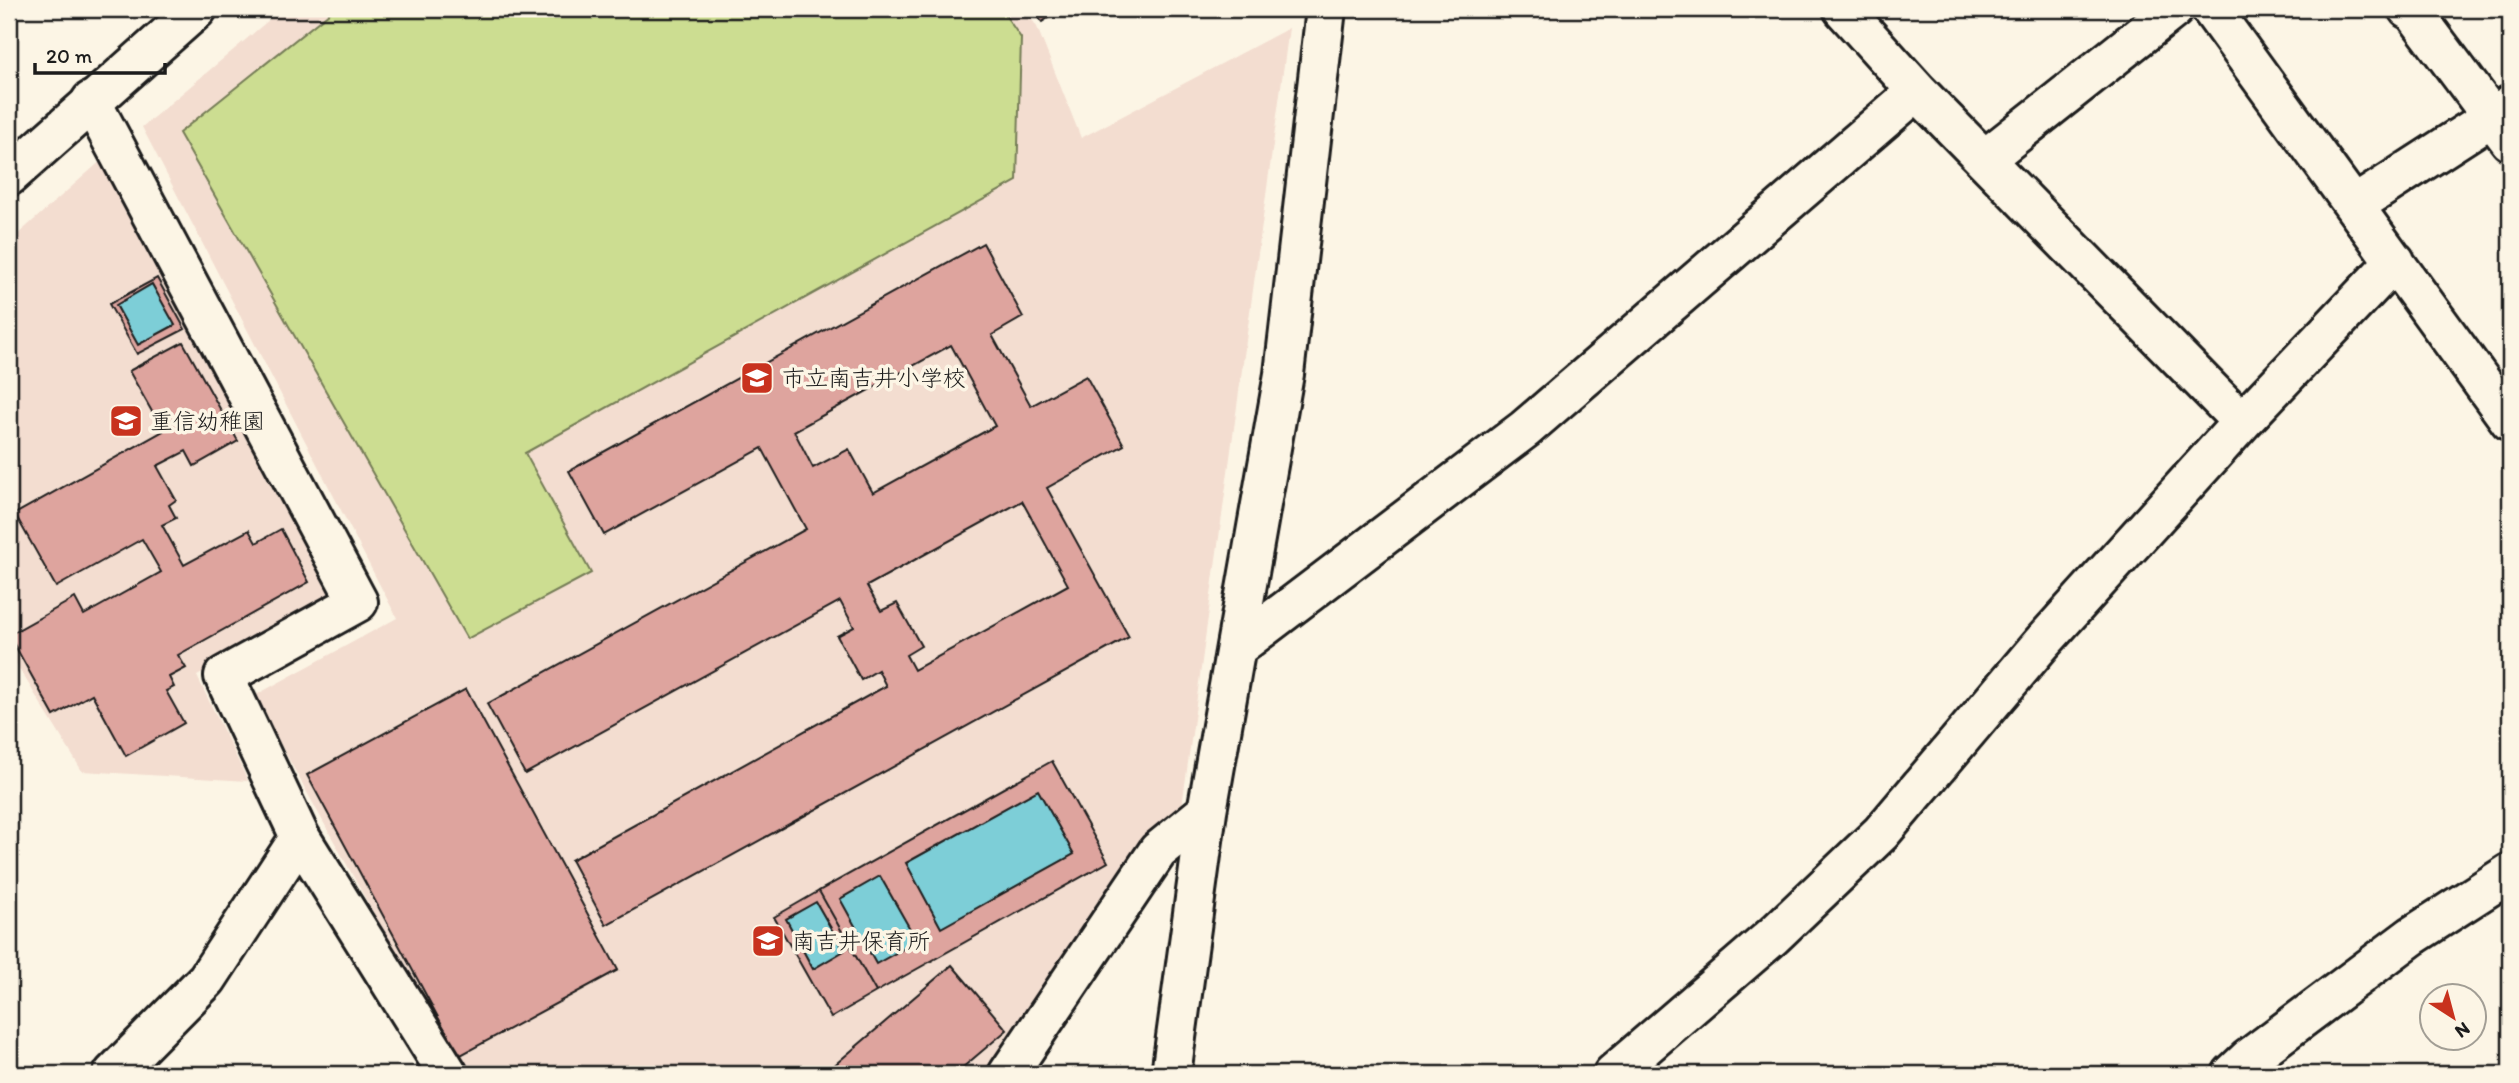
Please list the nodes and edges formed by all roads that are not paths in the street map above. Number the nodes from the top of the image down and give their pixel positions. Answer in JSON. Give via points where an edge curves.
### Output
{"nodes":[{"id":1,"x":197,"y":9,"type":"edge"},
{"id":2,"x":1326,"y":9,"type":"edge"},
{"id":3,"x":1843,"y":9,"type":"edge"},
{"id":4,"x":2174,"y":9,"type":"edge"},
{"id":5,"x":2211,"y":9,"type":"edge"},
{"id":6,"x":2408,"y":9,"type":"edge"},
{"id":7,"x":1917,"y":91,"type":"junction"},
{"id":8,"x":91,"y":102,"type":"junction"},
{"id":9,"x":2505,"y":121,"type":"edge"},
{"id":10,"x":1985,"y":159,"type":"junction"},
{"id":11,"x":9,"y":176,"type":"edge"},
{"id":12,"x":2355,"y":205,"type":"junction"},
{"id":13,"x":2395,"y":261,"type":"junction"},
{"id":14,"x":2510,"y":421,"type":"edge"},
{"id":15,"x":2242,"y":422,"type":"junction"},
{"id":16,"x":1236,"y":648,"type":"junction"},
{"id":17,"x":1207,"y":811,"type":"junction"},
{"id":18,"x":300,"y":837,"type":"junction"},
{"id":19,"x":2510,"y":873,"type":"edge"},
{"id":20,"x":113,"y":1074,"type":"edge"},
{"id":21,"x":448,"y":1074,"type":"edge"},
{"id":22,"x":1008,"y":1074,"type":"edge"},
{"id":23,"x":1171,"y":1074,"type":"edge"},
{"id":24,"x":1613,"y":1074,"type":"edge"},
{"id":25,"x":2231,"y":1074,"type":"edge"}],
"edges":[{"from":1,"to":8,"type":"street"},
{"from":2,"to":16,"type":"street","via":[[1284,374]]},
{"from":3,"to":7,"type":"street"},
{"from":4,"to":10,"type":"street"},
{"from":5,"to":12,"type":"street"},
{"from":6,"to":9,"type":"street"},
{"from":7,"to":10,"type":"street"},
{"from":7,"to":16,"type":"street","via":[[1525,429]]},
{"from":8,"to":11,"type":"street"},
{"from":8,"to":18,"type":"street","via":[[358,602],[224,676]]},
{"from":9,"to":12,"type":"street"},
{"from":10,"to":15,"type":"street"},
{"from":12,"to":13,"type":"street"},
{"from":13,"to":14,"type":"street"},
{"from":13,"to":15,"type":"street"},
{"from":15,"to":24,"type":"street","via":[[2041,644],[1881,833],[1773,936]]},
{"from":16,"to":17,"type":"street"},
{"from":17,"to":22,"type":"street","via":[[1158,851]]},
{"from":17,"to":23,"type":"street"},
{"from":18,"to":20,"type":"street","via":[[207,979]]},
{"from":18,"to":21,"type":"street"},
{"from":19,"to":25,"type":"street","via":[[2412,936]]}]}
